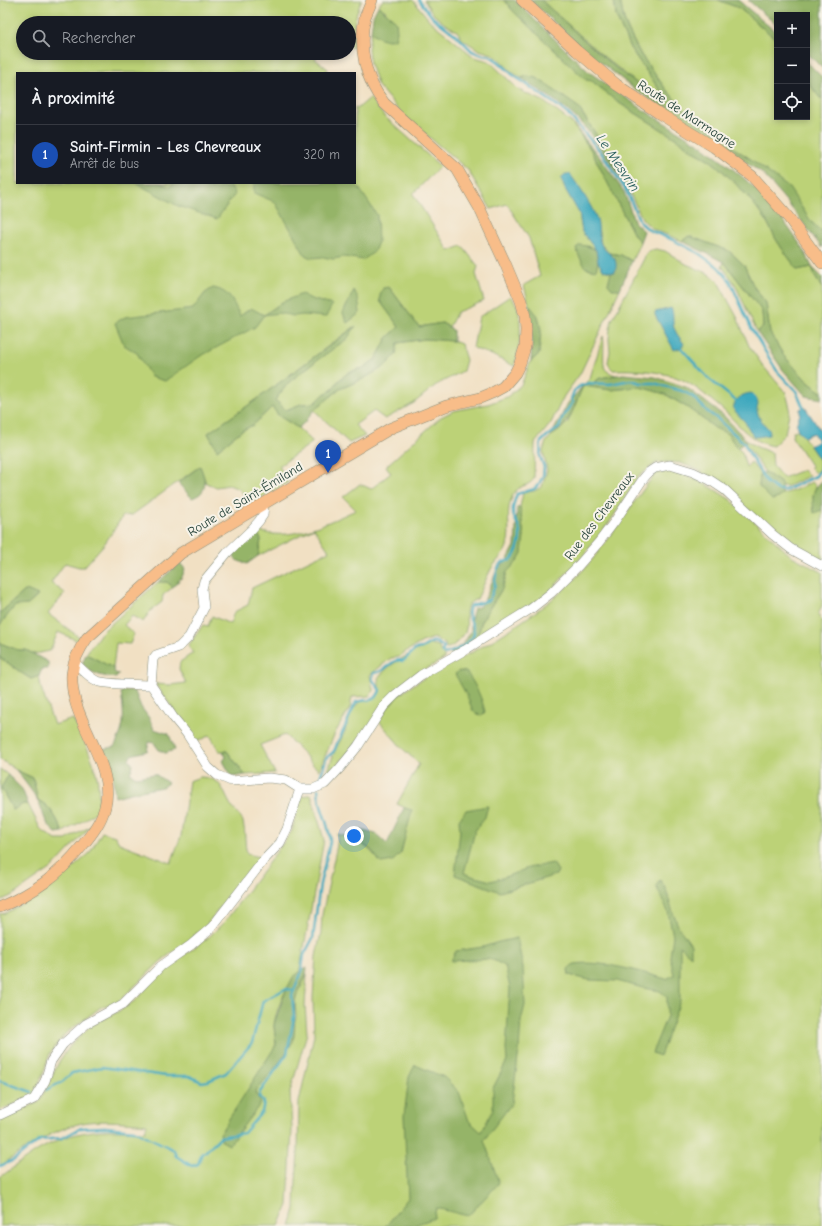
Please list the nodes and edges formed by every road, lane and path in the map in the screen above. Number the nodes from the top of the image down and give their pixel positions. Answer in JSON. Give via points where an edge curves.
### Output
{"nodes":[{"id":1,"x":372,"y":0,"type":"edge"},
{"id":2,"x":522,"y":0,"type":"edge"},
{"id":3,"x":822,"y":263,"type":"edge"},
{"id":4,"x":264,"y":504,"type":"junction"},
{"id":5,"x":822,"y":566,"type":"edge"},
{"id":6,"x":75,"y":663,"type":"junction"},
{"id":7,"x":151,"y":685,"type":"junction"},
{"id":8,"x":300,"y":789,"type":"junction"},
{"id":9,"x":0,"y":907,"type":"edge"},
{"id":10,"x":0,"y":1115,"type":"edge"}],
"edges":[{"from":1,"to":4,"type":"main road","name":"Route de Saint-Émiland","via":[[365,16],[362,41],[363,55],[375,93],[384,104],[444,156],[466,183],[521,301],[525,316],[525,347],[515,373],[503,388],[480,398],[446,406],[391,428]]},
{"from":2,"to":3,"type":"main road","name":"Route de Marmagne","via":[[617,85],[714,147],[752,176],[788,217]]},
{"from":4,"to":6,"type":"main road","name":"Route de Saint-Émiland","via":[[181,553],[87,638]]},
{"from":4,"to":7,"type":"street","via":[[263,515],[204,581],[204,608],[189,637],[179,646],[156,655],[153,659]]},
{"from":5,"to":8,"type":"street","name":"Rue des Chevreaux","via":[[791,549],[725,490],[710,480],[670,465],[655,468],[643,479],[599,542],[551,593],[532,608],[421,675],[395,695],[384,706],[358,746],[325,784]]},
{"from":6,"to":7,"type":"street","via":[[87,675],[98,681]]},
{"from":6,"to":9,"type":"main road","name":"Route de Saint-Émiland","via":[[72,690],[75,704],[102,767],[106,782],[104,810],[94,831],[60,871],[45,883]]},
{"from":7,"to":8,"type":"street","via":[[208,767],[218,775],[231,781],[269,778],[286,780]]},
{"from":8,"to":10,"type":"street","via":[[280,843],[212,927],[161,966],[123,1004],[86,1024],[63,1044],[51,1061],[45,1081],[34,1100]]}]}
